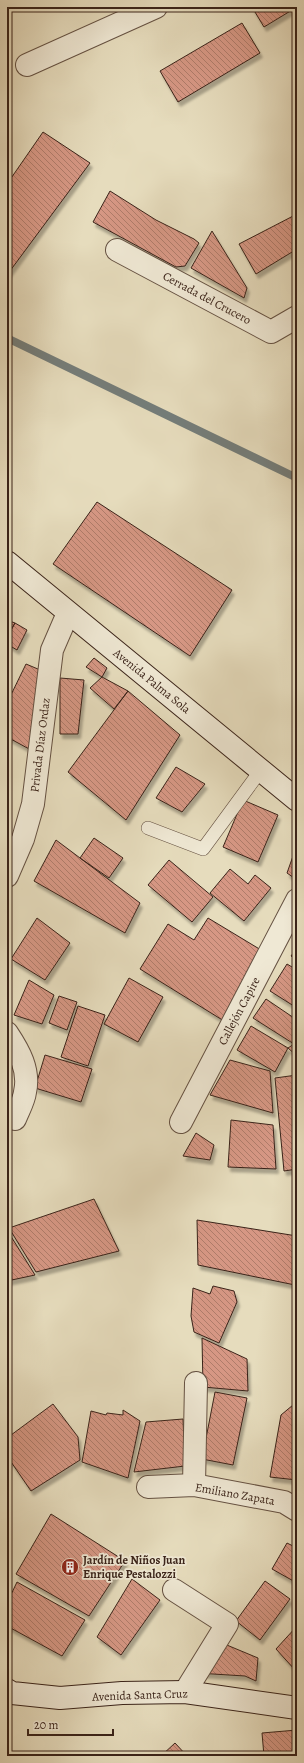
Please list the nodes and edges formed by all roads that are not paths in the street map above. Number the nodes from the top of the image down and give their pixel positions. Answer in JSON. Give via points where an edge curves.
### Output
{"nodes":[{"id":1,"x":156,"y":7,"type":"edge"},
{"id":2,"x":26,"y":66,"type":"dead end"},
{"id":3,"x":117,"y":250,"type":"dead end"},
{"id":4,"x":297,"y":317,"type":"edge"},
{"id":5,"x":7,"y":562,"type":"edge"},
{"id":6,"x":68,"y":613,"type":"junction"},
{"id":7,"x":261,"y":770,"type":"junction"},
{"id":8,"x":297,"y":800,"type":"edge"},
{"id":9,"x":148,"y":828,"type":"dead end"},
{"id":10,"x":7,"y":876,"type":"edge"},
{"id":11,"x":297,"y":900,"type":"edge"},
{"id":12,"x":7,"y":1033,"type":"edge"},
{"id":13,"x":15,"y":1119,"type":"dead end"},
{"id":14,"x":181,"y":1122,"type":"dead end"},
{"id":15,"x":196,"y":1383,"type":"dead end"},
{"id":16,"x":194,"y":1485,"type":"junction"},
{"id":17,"x":148,"y":1487,"type":"dead end"},
{"id":18,"x":297,"y":1510,"type":"edge"},
{"id":19,"x":174,"y":1590,"type":"dead end"},
{"id":20,"x":184,"y":1692,"type":"junction"},
{"id":21,"x":9,"y":1695,"type":"edge"},
{"id":22,"x":297,"y":1708,"type":"edge"}],
"edges":[{"from":1,"to":2,"type":"street"},
{"from":3,"to":4,"type":"street","name":"Cerrada del Crucero","via":[[271,332]]},
{"from":5,"to":6,"type":"street","name":"Avenida Palma Sola"},
{"from":6,"to":7,"type":"street","name":"Avenida Palma Sola"},
{"from":6,"to":10,"type":"street","name":"Privada Díaz Ordaz","via":[[52,650],[33,804],[23,839]]},
{"from":7,"to":8,"type":"street","name":"Avenida Palma Sola"},
{"from":7,"to":9,"type":"lane","via":[[203,849]]},
{"from":11,"to":14,"type":"street","name":"Callejón Capire"},
{"from":12,"to":13,"type":"street","via":[[18,1049],[26,1073],[25,1093]]},
{"from":15,"to":16,"type":"street"},
{"from":16,"to":17,"type":"street","name":"Emiliano Zapata"},
{"from":16,"to":18,"type":"street","name":"Emiliano Zapata","via":[[284,1502]]},
{"from":19,"to":20,"type":"street","via":[[227,1624]]},
{"from":20,"to":21,"type":"street","name":"Avenida Santa Cruz","via":[[60,1698]]},
{"from":20,"to":22,"type":"street","name":"Avenida Santa Cruz"}]}
